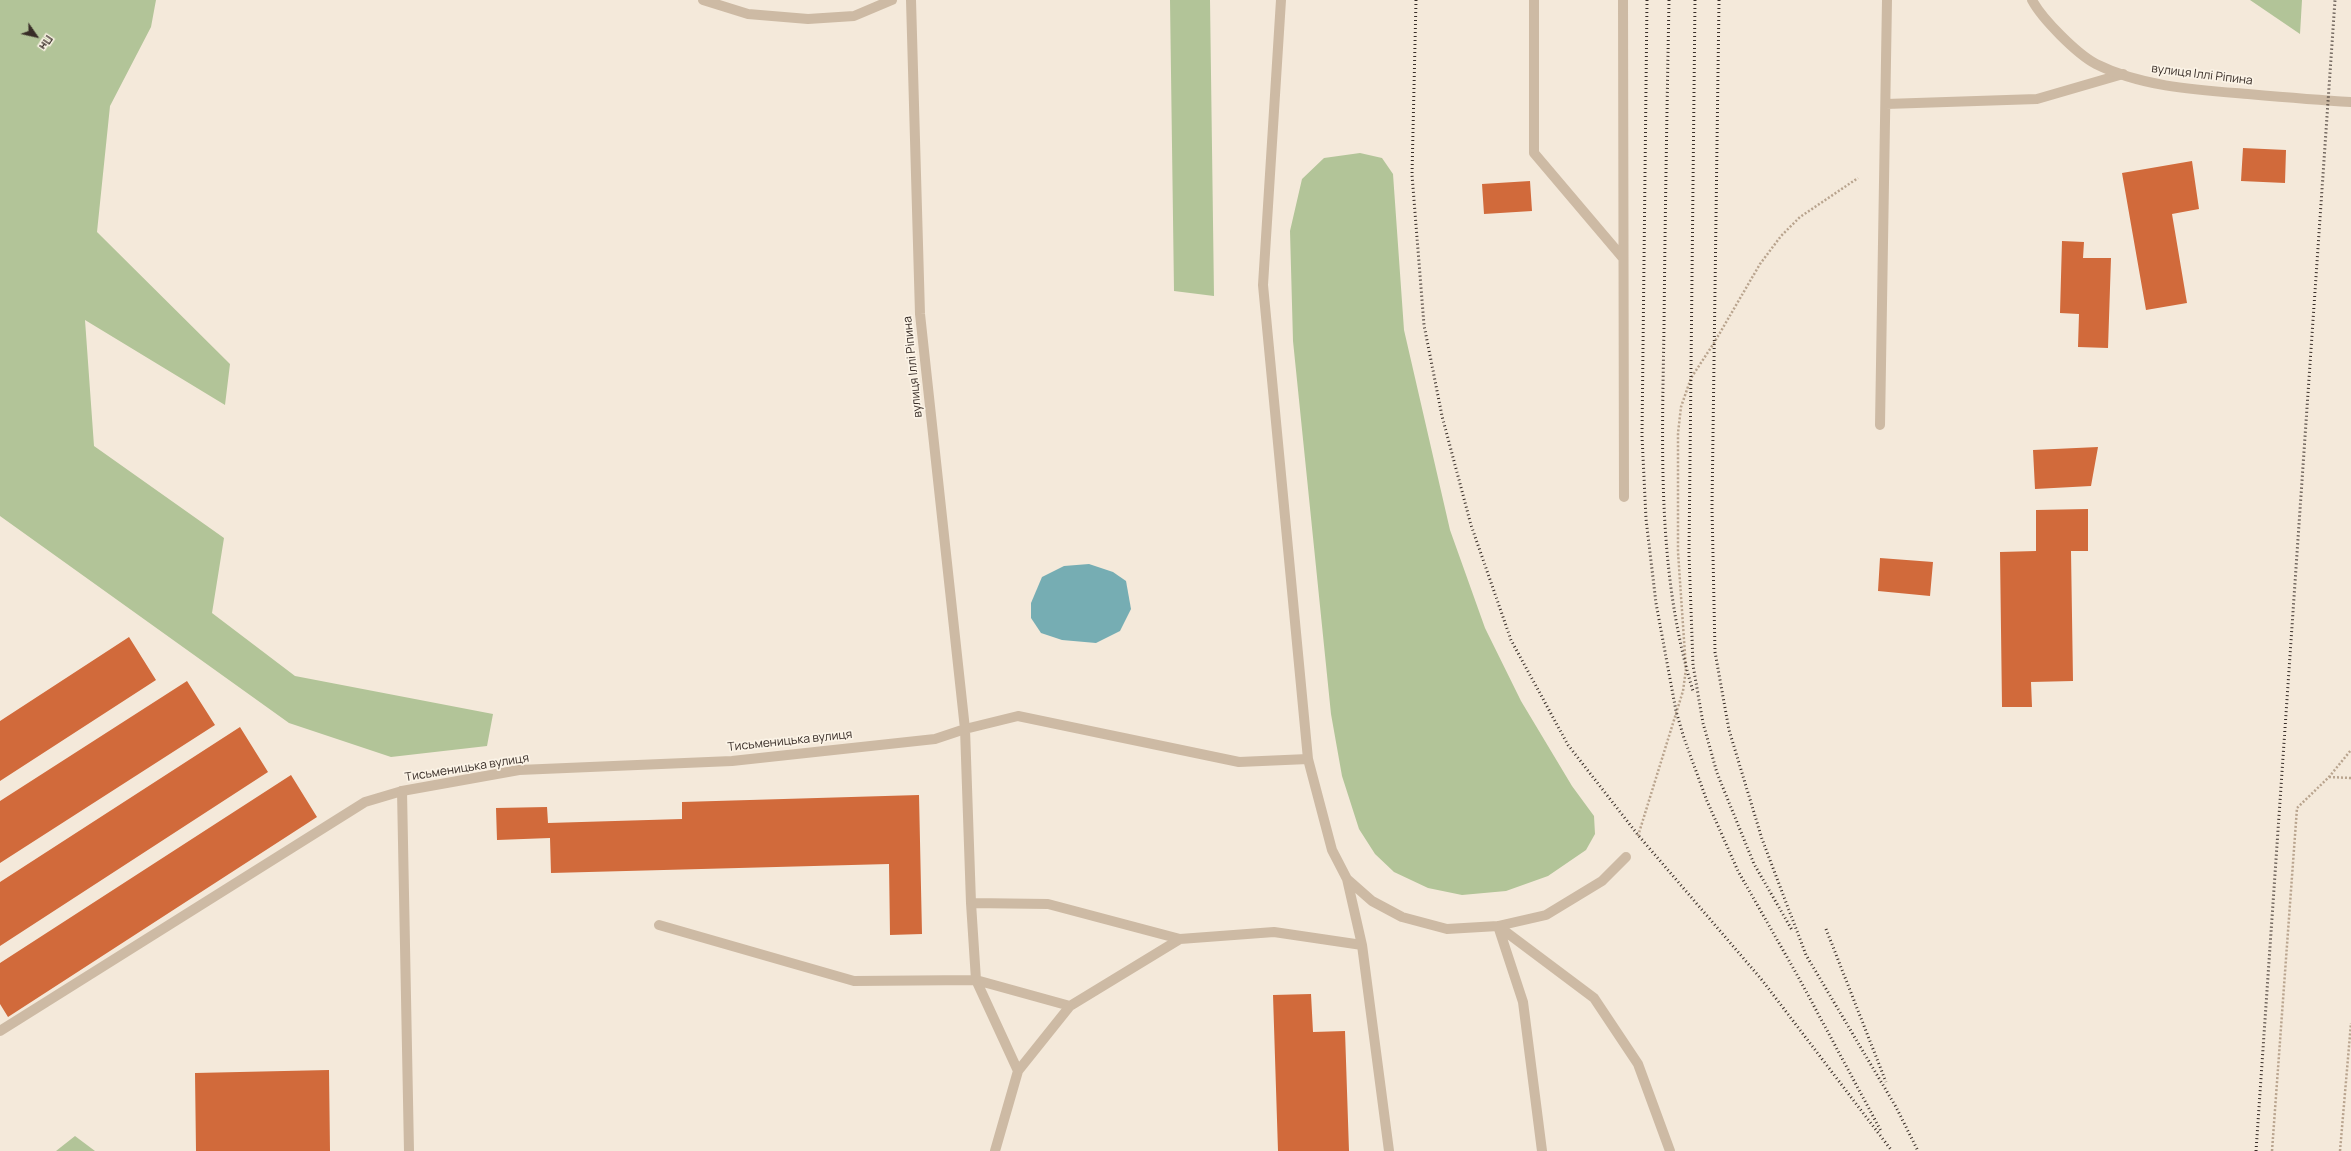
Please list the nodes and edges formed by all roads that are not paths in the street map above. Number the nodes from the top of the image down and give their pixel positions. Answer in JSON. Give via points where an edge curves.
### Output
{"nodes":[{"id":1,"x":703,"y":0,"type":"edge"},
{"id":2,"x":892,"y":0,"type":"edge"},
{"id":3,"x":911,"y":0,"type":"edge"},
{"id":4,"x":1280,"y":0,"type":"edge"},
{"id":5,"x":1534,"y":0,"type":"edge"},
{"id":6,"x":1623,"y":0,"type":"edge"},
{"id":7,"x":1888,"y":0,"type":"edge"},
{"id":8,"x":2032,"y":0,"type":"edge"},
{"id":9,"x":2122,"y":74,"type":"junction"},
{"id":10,"x":2351,"y":102,"type":"edge"},
{"id":11,"x":1886,"y":104,"type":"junction"},
{"id":12,"x":1623,"y":258,"type":"junction"},
{"id":13,"x":1880,"y":425,"type":"dead end"},
{"id":14,"x":1624,"y":497,"type":"dead end"},
{"id":15,"x":965,"y":729,"type":"junction"},
{"id":16,"x":1308,"y":760,"type":"junction"},
{"id":17,"x":402,"y":791,"type":"junction"},
{"id":18,"x":1626,"y":857,"type":"road end"},
{"id":19,"x":1347,"y":879,"type":"junction"},
{"id":20,"x":971,"y":903,"type":"junction"},
{"id":21,"x":659,"y":925,"type":"dead end"},
{"id":22,"x":1498,"y":926,"type":"junction"},
{"id":23,"x":1180,"y":939,"type":"junction"},
{"id":24,"x":1362,"y":945,"type":"junction"},
{"id":25,"x":976,"y":980,"type":"junction"},
{"id":26,"x":1070,"y":1006,"type":"junction"},
{"id":27,"x":0,"y":1031,"type":"edge"},
{"id":28,"x":1018,"y":1071,"type":"junction"},
{"id":29,"x":410,"y":1151,"type":"edge"},
{"id":30,"x":995,"y":1151,"type":"edge"},
{"id":31,"x":1389,"y":1151,"type":"edge"},
{"id":32,"x":1542,"y":1151,"type":"edge"},
{"id":33,"x":1670,"y":1151,"type":"edge"}],
"edges":[{"from":1,"to":2,"type":"street","via":[[748,14],[808,19],[854,16]]},
{"from":3,"to":15,"type":"street","name":"вулиця Іллі Ріпина","via":[[920,314]]},
{"from":4,"to":16,"type":"street","via":[[1263,285]]},
{"from":5,"to":12,"type":"street","via":[[1534,153]]},
{"from":6,"to":12,"type":"street"},
{"from":7,"to":11,"type":"street"},
{"from":8,"to":9,"type":"street","name":"вулиця Іллі Ріпина","via":[[2058,33],[2095,64]]},
{"from":9,"to":10,"type":"street","name":"вулиця Іллі Ріпина","via":[[2146,82],[2201,91]]},
{"from":9,"to":11,"type":"street","via":[[2036,99]]},
{"from":11,"to":13,"type":"street"},
{"from":12,"to":14,"type":"street"},
{"from":15,"to":16,"type":"street","name":"Тисьменицька вулиця","via":[[1018,716],[1239,762]]},
{"from":15,"to":17,"type":"street","name":"Тисьменицька вулиця","via":[[935,739],[732,761],[519,770]]},
{"from":15,"to":20,"type":"street","name":"вулиця Іллі Ріпина"},
{"from":16,"to":19,"type":"street","via":[[1332,850]]},
{"from":17,"to":27,"type":"street","via":[[365,802]]},
{"from":17,"to":29,"type":"street","name":"Тисьменицька вулиця"},
{"from":18,"to":22,"type":"street","via":[[1602,881],[1546,915]]},
{"from":19,"to":22,"type":"street","via":[[1372,900],[1402,917],[1447,929]]},
{"from":19,"to":24,"type":"street"},
{"from":20,"to":23,"type":"street","via":[[1048,904]]},
{"from":20,"to":25,"type":"street","name":"вулиця Іллі Ріпина"},
{"from":21,"to":25,"type":"street","via":[[854,981]]},
{"from":22,"to":32,"type":"street","via":[[1523,1002]]},
{"from":22,"to":33,"type":"street","via":[[1594,998],[1638,1064]]},
{"from":23,"to":24,"type":"street","via":[[1274,932]]},
{"from":23,"to":26,"type":"street"},
{"from":24,"to":31,"type":"street"},
{"from":25,"to":26,"type":"street"},
{"from":25,"to":28,"type":"street"},
{"from":26,"to":28,"type":"street"},
{"from":28,"to":30,"type":"street"}]}
